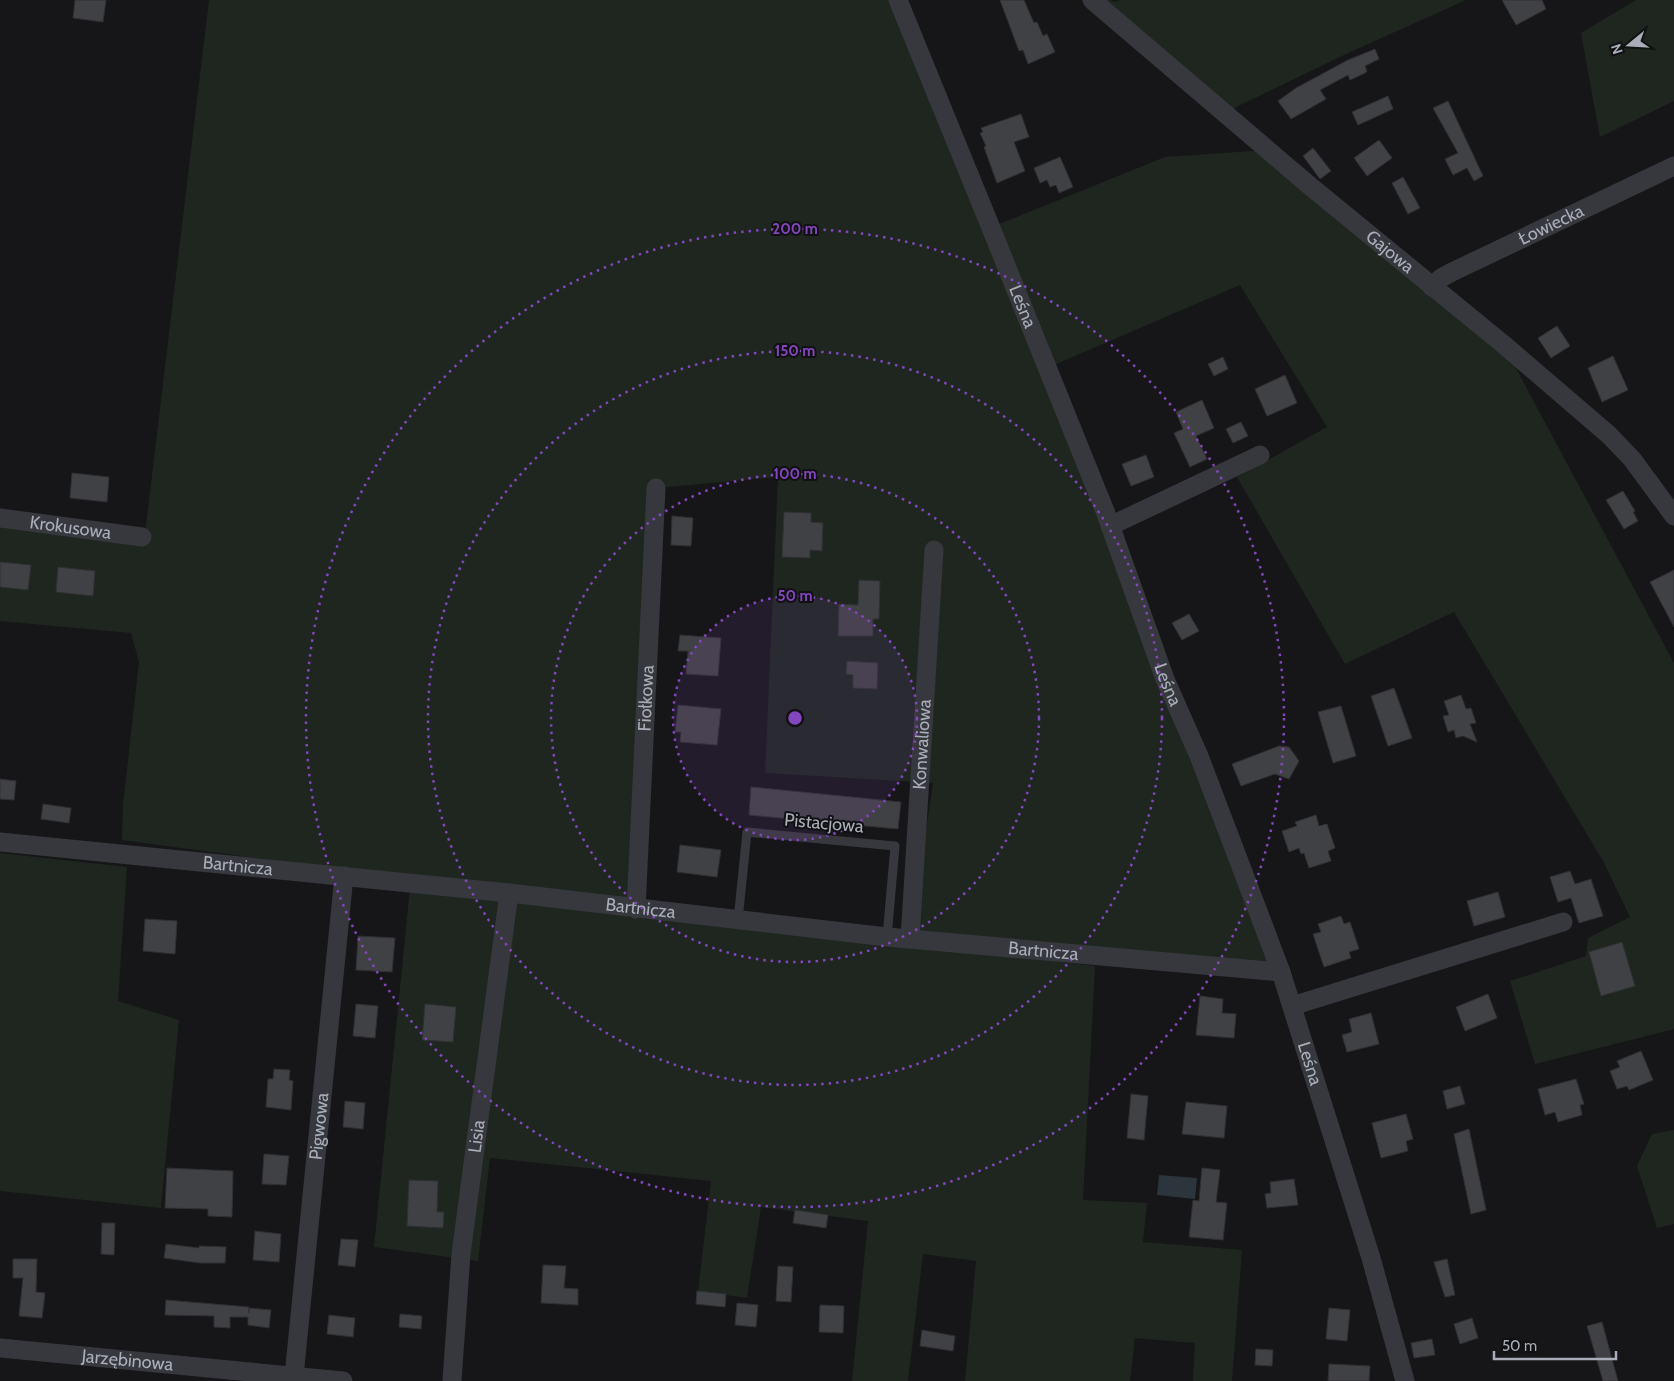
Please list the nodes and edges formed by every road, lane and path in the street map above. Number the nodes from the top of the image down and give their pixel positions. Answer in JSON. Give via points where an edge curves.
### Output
{"nodes":[{"id":1,"x":898,"y":0,"type":"edge"},
{"id":2,"x":1092,"y":0,"type":"edge"},
{"id":3,"x":1674,"y":166,"type":"edge"},
{"id":4,"x":1432,"y":287,"type":"junction"},
{"id":5,"x":1260,"y":455,"type":"dead end"},
{"id":6,"x":656,"y":488,"type":"dead end"},
{"id":7,"x":1674,"y":516,"type":"edge"},
{"id":8,"x":0,"y":518,"type":"edge"},
{"id":9,"x":1110,"y":526,"type":"junction"},
{"id":10,"x":142,"y":537,"type":"dead end"},
{"id":11,"x":934,"y":550,"type":"dead end"},
{"id":12,"x":0,"y":842,"type":"edge"},
{"id":13,"x":344,"y":876,"type":"junction"},
{"id":14,"x":509,"y":893,"type":"junction"},
{"id":15,"x":636,"y":909,"type":"junction"},
{"id":16,"x":738,"y":920,"type":"junction"},
{"id":17,"x":1563,"y":922,"type":"dead end"},
{"id":18,"x":888,"y":937,"type":"junction"},
{"id":19,"x":910,"y":938,"type":"junction"},
{"id":20,"x":1281,"y":972,"type":"junction"},
{"id":21,"x":1292,"y":1006,"type":"junction"},
{"id":22,"x":0,"y":1348,"type":"edge"},
{"id":23,"x":294,"y":1376,"type":"junction"},
{"id":24,"x":343,"y":1381,"type":"edge"},
{"id":25,"x":452,"y":1381,"type":"edge"},
{"id":26,"x":1404,"y":1381,"type":"edge"}],
"edges":[{"from":1,"to":9,"type":"street","name":"Leśna"},
{"from":2,"to":4,"type":"street","name":"Gajowa"},
{"from":3,"to":4,"type":"street","name":"Łowiecka","via":[[1450,273]]},
{"from":4,"to":7,"type":"street","name":"Gajowa","via":[[1608,435],[1632,459]]},
{"from":5,"to":9,"type":"street"},
{"from":6,"to":15,"type":"street","name":"Fiołkowa"},
{"from":8,"to":10,"type":"street","name":"Krokusowa"},
{"from":9,"to":20,"type":"street","name":"Leśna","via":[[1165,679],[1199,756]]},
{"from":11,"to":19,"type":"street","name":"Konwaliowa"},
{"from":12,"to":13,"type":"street","name":"Bartnicza"},
{"from":13,"to":14,"type":"street","name":"Bartnicza"},
{"from":13,"to":23,"type":"street","name":"Pigwowa"},
{"from":14,"to":15,"type":"street","name":"Bartnicza"},
{"from":14,"to":25,"type":"street","name":"Lisia","via":[[461,1254]]},
{"from":15,"to":16,"type":"street","name":"Bartnicza"},
{"from":16,"to":18,"type":"street","name":"Bartnicza"},
{"from":16,"to":18,"type":"lane","name":"Pistacjowa","via":[[747,832],[895,846]]},
{"from":17,"to":21,"type":"street"},
{"from":18,"to":19,"type":"street","name":"Bartnicza"},
{"from":19,"to":20,"type":"street","name":"Bartnicza"},
{"from":20,"to":21,"type":"street","name":"Leśna"},
{"from":21,"to":26,"type":"street","name":"Leśna","via":[[1371,1258]]},
{"from":22,"to":23,"type":"street","name":"Jarzębinowa"},
{"from":23,"to":24,"type":"street","name":"Jarzębinowa"}]}
